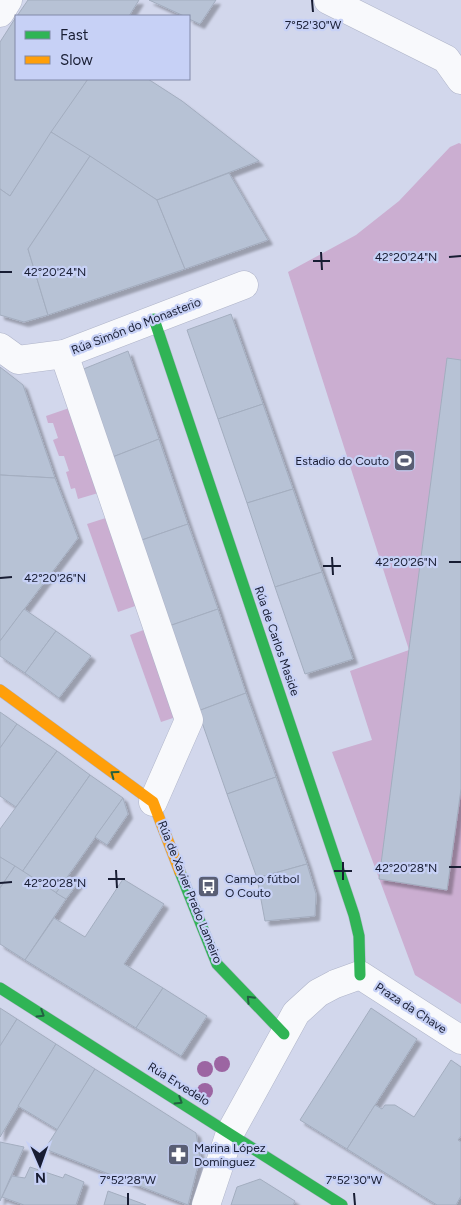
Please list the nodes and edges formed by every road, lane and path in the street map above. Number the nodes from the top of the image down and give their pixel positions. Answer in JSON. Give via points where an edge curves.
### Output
{"nodes":[{"id":1,"x":328,"y":0,"type":"edge"},
{"id":2,"x":461,"y":80,"type":"edge"},
{"id":3,"x":244,"y":285,"type":"dead end"},
{"id":4,"x":154,"y":319,"type":"junction"},
{"id":5,"x":0,"y":347,"type":"edge"},
{"id":6,"x":64,"y":354,"type":"junction"},
{"id":7,"x":0,"y":690,"type":"edge"},
{"id":8,"x":153,"y":802,"type":"junction"},
{"id":9,"x":360,"y":975,"type":"junction"},
{"id":10,"x":0,"y":988,"type":"edge"},
{"id":11,"x":284,"y":1034,"type":"junction"},
{"id":12,"x":461,"y":1040,"type":"edge"},
{"id":13,"x":230,"y":1133,"type":"junction"},
{"id":14,"x":206,"y":1205,"type":"edge"},
{"id":15,"x":342,"y":1205,"type":"edge"}],
"edges":[{"from":1,"to":2,"type":"street","via":[[446,59]]},
{"from":3,"to":4,"type":"street","name":"Rúa Simón do Monasterio"},
{"from":4,"to":6,"type":"street","name":"Rúa Simón do Monasterio"},
{"from":4,"to":9,"type":"street","name":"Rúa de Carlos Maside","via":[[354,915],[359,936]]},
{"from":5,"to":6,"type":"street","name":"Rúa Simón do Monasterio","via":[[18,360]]},
{"from":6,"to":8,"type":"street","via":[[189,720]]},
{"from":8,"to":7,"type":"street","one_way":true},
{"from":11,"to":8,"type":"street","name":"Rúa de Xavier Prado Lameiro","one_way":true,"via":[[217,964]]},
{"from":9,"to":11,"type":"street","via":[[318,993],[296,1013]]},
{"from":9,"to":12,"type":"street","name":"Praza da Chave"},
{"from":10,"to":13,"type":"street","name":"Rúa Ervedelo","one_way":true},
{"from":11,"to":13,"type":"street"},
{"from":13,"to":14,"type":"street"},
{"from":13,"to":15,"type":"street","name":"Rúa Ervedelo"}]}
